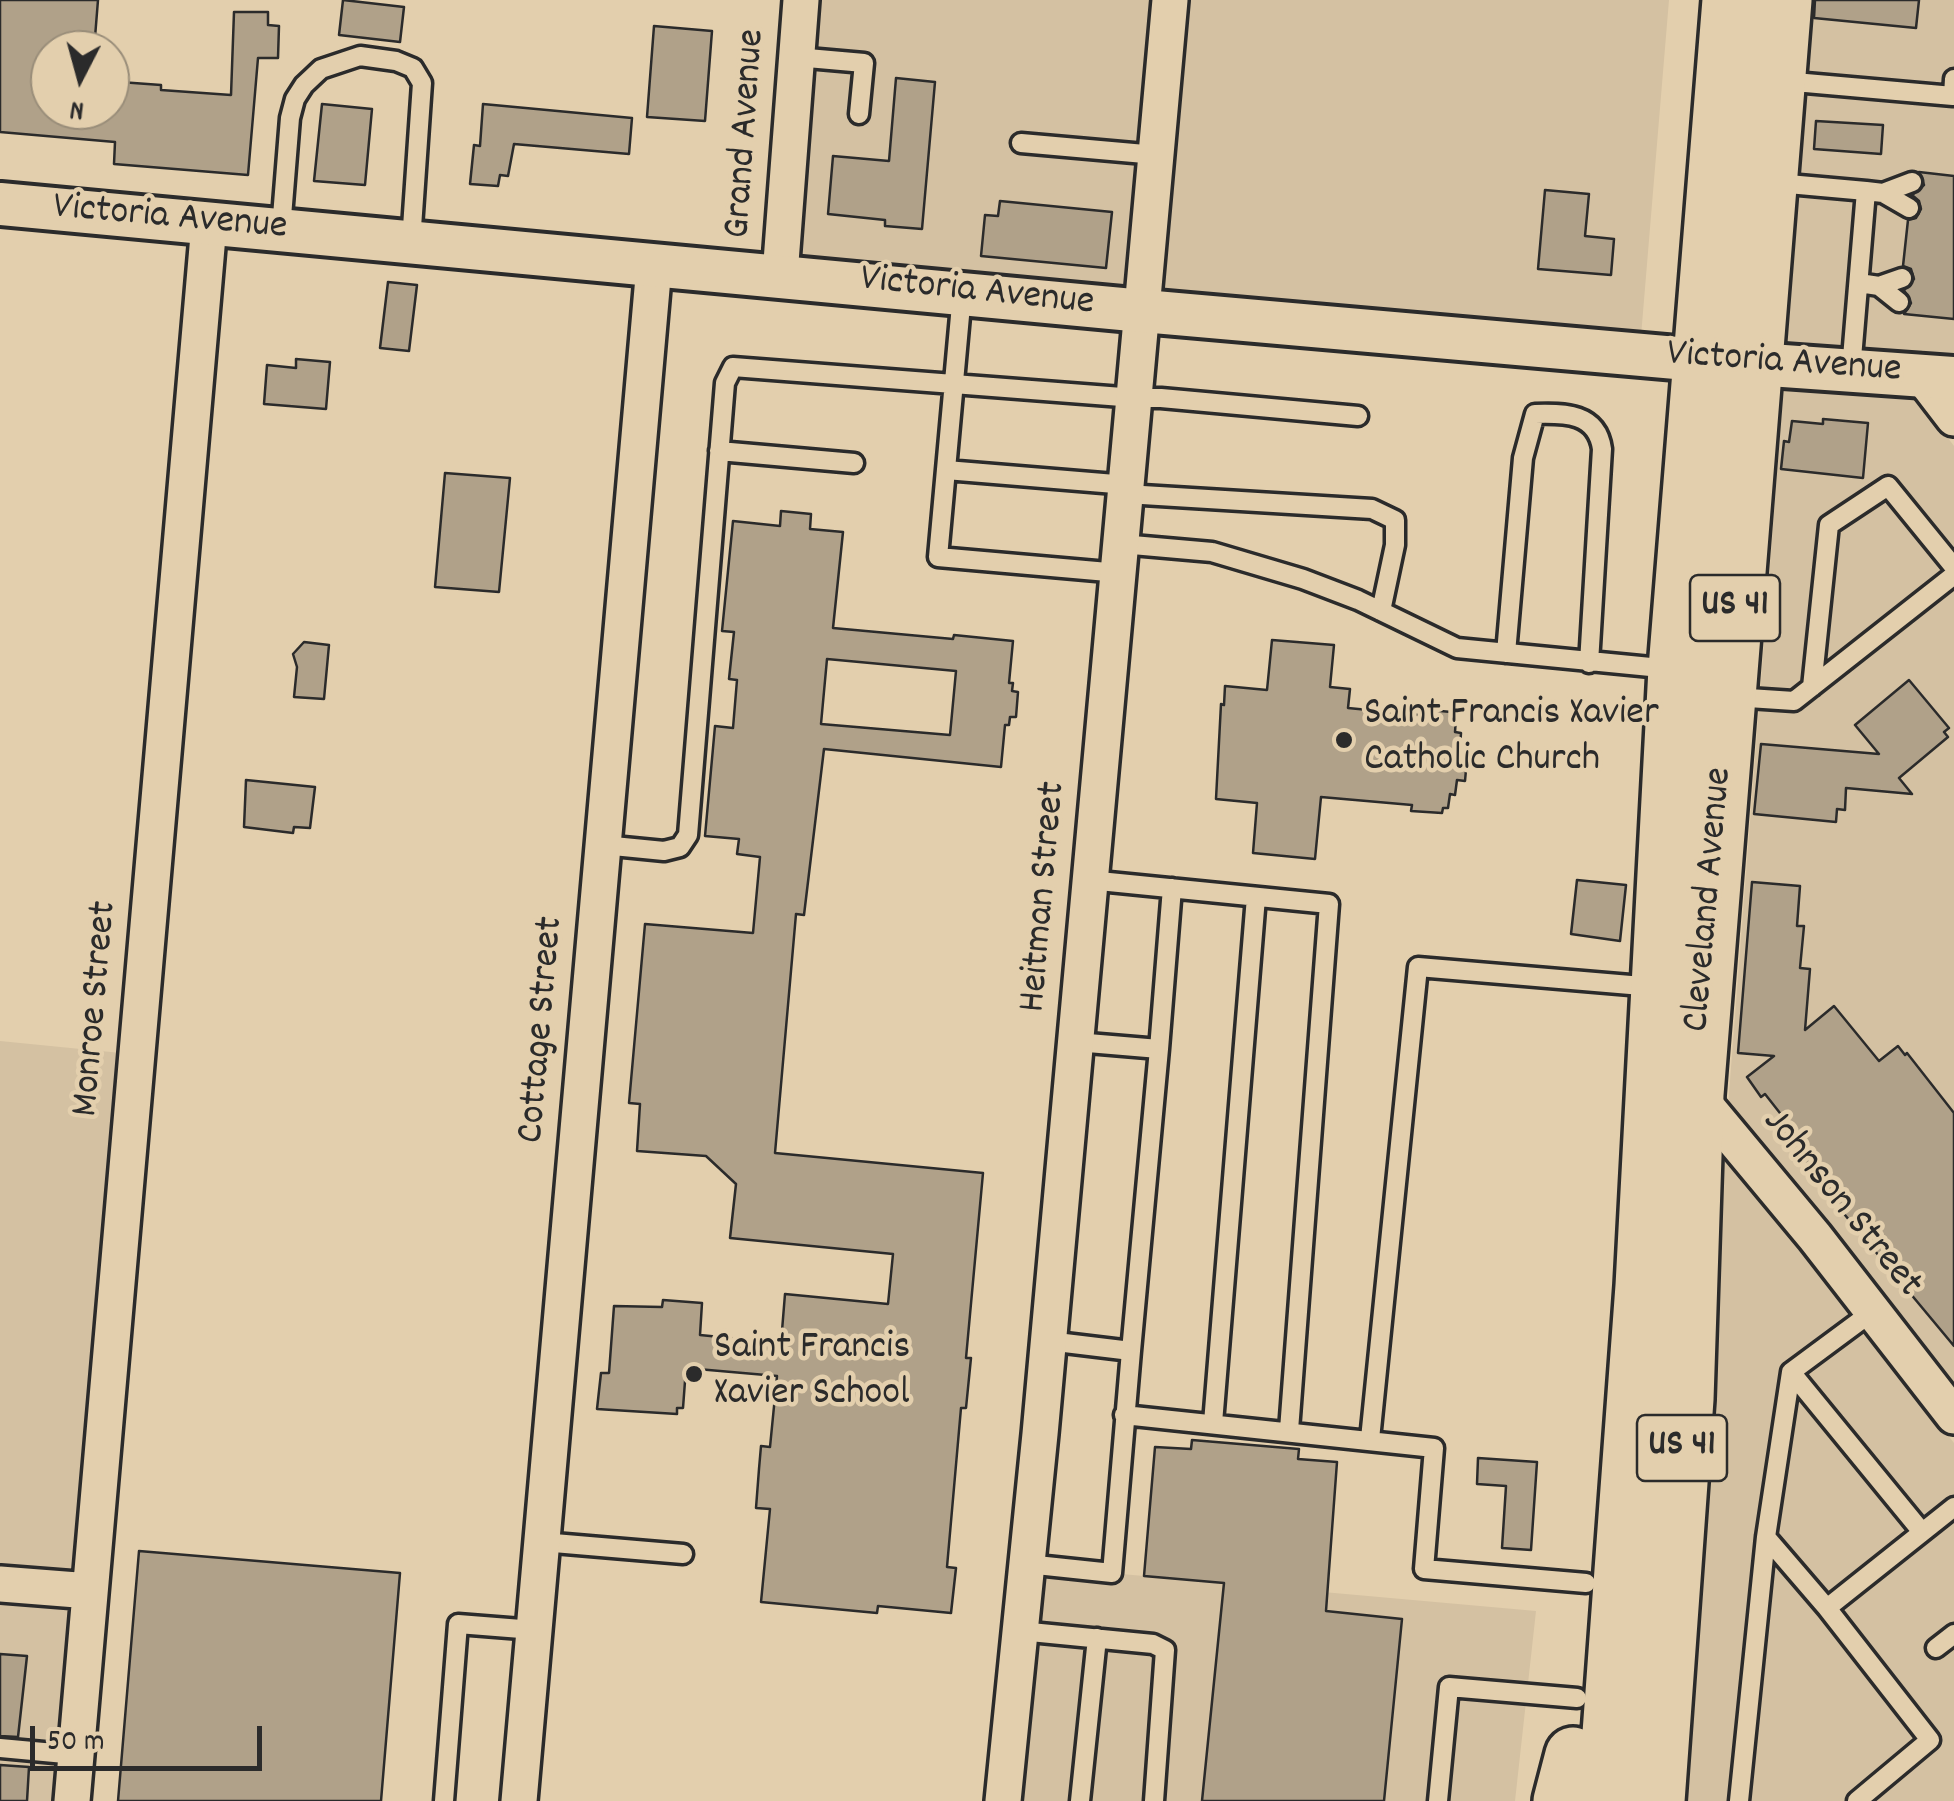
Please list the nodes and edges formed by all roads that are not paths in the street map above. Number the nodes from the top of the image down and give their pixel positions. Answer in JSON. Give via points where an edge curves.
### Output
{"nodes":[{"id":1,"x":801,"y":0,"type":"edge"},
{"id":2,"x":1170,"y":0,"type":"edge"},
{"id":3,"x":1730,"y":0,"type":"edge"},
{"id":4,"x":1784,"y":0,"type":"edge"},
{"id":5,"x":796,"y":57,"type":"junction"},
{"id":6,"x":1954,"y":79,"type":"edge"},
{"id":7,"x":1777,"y":80,"type":"junction"},
{"id":8,"x":859,"y":114,"type":"dead end"},
{"id":9,"x":1021,"y":143,"type":"dead end"},
{"id":10,"x":1156,"y":156,"type":"junction"},
{"id":11,"x":1769,"y":182,"type":"junction"},
{"id":12,"x":1912,"y":182,"type":"dead end"},
{"id":13,"x":1875,"y":192,"type":"junction"},
{"id":14,"x":0,"y":204,"type":"edge"},
{"id":15,"x":1909,"y":208,"type":"dead end"},
{"id":16,"x":208,"y":224,"type":"junction"},
{"id":17,"x":281,"y":231,"type":"junction"},
{"id":18,"x":411,"y":243,"type":"junction"},
{"id":19,"x":654,"y":266,"type":"junction"},
{"id":20,"x":780,"y":276,"type":"junction"},
{"id":21,"x":1902,"y":278,"type":"dead end"},
{"id":22,"x":1858,"y":284,"type":"junction"},
{"id":23,"x":1879,"y":286,"type":"junction"},
{"id":24,"x":962,"y":293,"type":"junction"},
{"id":25,"x":1899,"y":302,"type":"dead end"},
{"id":26,"x":1144,"y":310,"type":"junction"},
{"id":27,"x":1699,"y":360,"type":"junction"},
{"id":28,"x":1754,"y":363,"type":"junction"},
{"id":29,"x":1851,"y":370,"type":"junction"},
{"id":30,"x":1937,"y":376,"type":"edge"},
{"id":31,"x":953,"y":383,"type":"junction"},
{"id":32,"x":1135,"y":398,"type":"junction"},
{"id":33,"x":1358,"y":416,"type":"dead end"},
{"id":34,"x":1954,"y":418,"type":"edge"},
{"id":35,"x":719,"y":451,"type":"junction"},
{"id":36,"x":854,"y":464,"type":"dead end"},
{"id":37,"x":946,"y":470,"type":"junction"},
{"id":38,"x":1126,"y":490,"type":"junction"},
{"id":39,"x":1120,"y":559,"type":"junction"},
{"id":40,"x":1954,"y":567,"type":"edge"},
{"id":41,"x":1954,"y":576,"type":"edge"},
{"id":42,"x":1382,"y":611,"type":"junction"},
{"id":43,"x":1506,"y":653,"type":"junction"},
{"id":44,"x":1590,"y":662,"type":"junction"},
{"id":45,"x":1676,"y":669,"type":"junction"},
{"id":46,"x":1812,"y":686,"type":"junction"},
{"id":47,"x":1728,"y":697,"type":"junction"},
{"id":48,"x":603,"y":846,"type":"junction"},
{"id":49,"x":1089,"y":880,"type":"junction"},
{"id":50,"x":1172,"y":888,"type":"junction"},
{"id":51,"x":1256,"y":896,"type":"junction"},
{"id":52,"x":1660,"y":988,"type":"junction"},
{"id":53,"x":1076,"y":1042,"type":"junction"},
{"id":54,"x":1160,"y":1049,"type":"junction"},
{"id":55,"x":1653,"y":1061,"type":"junction"},
{"id":56,"x":1696,"y":1094,"type":"junction"},
{"id":57,"x":1872,"y":1312,"type":"junction"},
{"id":58,"x":1048,"y":1342,"type":"junction"},
{"id":59,"x":1130,"y":1351,"type":"junction"},
{"id":60,"x":1791,"y":1372,"type":"junction"},
{"id":61,"x":1124,"y":1414,"type":"junction"},
{"id":62,"x":1954,"y":1416,"type":"edge"},
{"id":63,"x":1213,"y":1423,"type":"junction"},
{"id":64,"x":1289,"y":1430,"type":"junction"},
{"id":65,"x":1370,"y":1439,"type":"junction"},
{"id":66,"x":1954,"y":1506,"type":"edge"},
{"id":67,"x":1922,"y":1532,"type":"junction"},
{"id":68,"x":1766,"y":1537,"type":"junction"},
{"id":69,"x":542,"y":1542,"type":"junction"},
{"id":70,"x":683,"y":1554,"type":"dead end"},
{"id":71,"x":1027,"y":1564,"type":"junction"},
{"id":72,"x":1586,"y":1583,"type":"junction"},
{"id":73,"x":0,"y":1584,"type":"edge"},
{"id":74,"x":90,"y":1592,"type":"junction"},
{"id":75,"x":1826,"y":1608,"type":"junction"},
{"id":76,"x":534,"y":1630,"type":"junction"},
{"id":77,"x":1020,"y":1631,"type":"junction"},
{"id":78,"x":1954,"y":1634,"type":"edge"},
{"id":79,"x":1097,"y":1638,"type":"junction"},
{"id":80,"x":1936,"y":1648,"type":"dead end"},
{"id":81,"x":1577,"y":1698,"type":"junction"},
{"id":82,"x":0,"y":1748,"type":"edge"},
{"id":83,"x":76,"y":1754,"type":"junction"},
{"id":84,"x":1568,"y":1786,"type":"edge"},
{"id":85,"x":72,"y":1801,"type":"edge"},
{"id":86,"x":444,"y":1801,"type":"edge"},
{"id":87,"x":519,"y":1801,"type":"edge"},
{"id":88,"x":1003,"y":1801,"type":"edge"},
{"id":89,"x":1080,"y":1801,"type":"edge"},
{"id":90,"x":1154,"y":1801,"type":"edge"},
{"id":91,"x":1438,"y":1801,"type":"edge"},
{"id":92,"x":1604,"y":1801,"type":"edge"},
{"id":93,"x":1657,"y":1801,"type":"edge"},
{"id":94,"x":1739,"y":1801,"type":"edge"},
{"id":95,"x":1857,"y":1801,"type":"edge"}],
"edges":[{"from":1,"to":5,"type":"street","name":"Grand Avenue"},
{"from":2,"to":10,"type":"street","name":"Heitman Street"},
{"from":3,"to":27,"type":"main road","name":"Cleveland Avenue","number":"US 41"},
{"from":4,"to":7,"type":"main road","name":"Cleveland Avenue","number":"US 41"},
{"from":5,"to":8,"type":"lane","via":[[864,63]]},
{"from":5,"to":20,"type":"street","name":"Grand Avenue"},
{"from":6,"to":7,"type":"lane","via":[[1952,96]]},
{"from":7,"to":11,"type":"main road","name":"Cleveland Avenue","number":"US 41"},
{"from":9,"to":10,"type":"lane"},
{"from":10,"to":26,"type":"street","name":"Heitman Street"},
{"from":11,"to":13,"type":"lane"},
{"from":11,"to":28,"type":"main road","name":"Cleveland Avenue","number":"US 41"},
{"from":12,"to":13,"type":"lane"},
{"from":13,"to":15,"type":"lane"},
{"from":13,"to":22,"type":"lane"},
{"from":14,"to":16,"type":"street","name":"Victoria Avenue"},
{"from":16,"to":17,"type":"street","name":"Victoria Avenue"},
{"from":16,"to":74,"type":"street","name":"Monroe Street"},
{"from":17,"to":18,"type":"street","name":"Victoria Avenue"},
{"from":17,"to":18,"type":"lane","via":[[295,99],[322,69],[360,56],[396,60],[414,68],[422,83]]},
{"from":18,"to":19,"type":"street","name":"Victoria Avenue"},
{"from":19,"to":20,"type":"street","name":"Victoria Avenue"},
{"from":19,"to":48,"type":"street","name":"Cottage Street"},
{"from":20,"to":24,"type":"street","name":"Victoria Avenue"},
{"from":21,"to":23,"type":"lane"},
{"from":22,"to":23,"type":"lane"},
{"from":22,"to":29,"type":"lane"},
{"from":23,"to":25,"type":"lane"},
{"from":24,"to":26,"type":"street","name":"Victoria Avenue"},
{"from":24,"to":31,"type":"lane"},
{"from":26,"to":27,"type":"street","name":"Victoria Avenue"},
{"from":26,"to":32,"type":"street","name":"Heitman Street"},
{"from":27,"to":28,"type":"street","name":"Victoria Avenue"},
{"from":27,"to":45,"type":"main road","name":"Cleveland Avenue","number":"US 41"},
{"from":28,"to":29,"type":"street","name":"Victoria Avenue"},
{"from":28,"to":47,"type":"main road","name":"Cleveland Avenue","number":"US 41"},
{"from":29,"to":30,"type":"street","name":"Victoria Avenue"},
{"from":30,"to":34,"type":"street"},
{"from":31,"to":32,"type":"lane"},
{"from":31,"to":35,"type":"lane","via":[[733,366],[724,383]]},
{"from":31,"to":37,"type":"lane"},
{"from":32,"to":33,"type":"lane"},
{"from":32,"to":38,"type":"street","name":"Heitman Street"},
{"from":35,"to":36,"type":"lane"},
{"from":35,"to":48,"type":"lane","via":[[688,835],[680,848],[664,851]]},
{"from":37,"to":38,"type":"lane"},
{"from":37,"to":39,"type":"lane","via":[[938,557]]},
{"from":38,"to":39,"type":"street","name":"Heitman Street"},
{"from":38,"to":42,"type":"lane","via":[[1372,509],[1395,520]]},
{"from":39,"to":42,"type":"lane","via":[[1212,552]]},
{"from":39,"to":49,"type":"street","name":"Heitman Street"},
{"from":40,"to":46,"type":"lane","via":[[1888,486],[1828,524]]},
{"from":41,"to":46,"type":"lane"},
{"from":42,"to":43,"type":"lane","via":[[1457,648]]},
{"from":43,"to":44,"type":"lane"},
{"from":43,"to":44,"type":"lane","via":[[1523,458],[1535,414],[1566,413],[1592,423],[1602,448]]},
{"from":44,"to":45,"type":"lane"},
{"from":45,"to":52,"type":"main road","name":"Cleveland Avenue","number":"US 41"},
{"from":46,"to":47,"type":"lane","via":[[1794,701]]},
{"from":47,"to":56,"type":"main road","name":"Cleveland Avenue","number":"US 41"},
{"from":48,"to":69,"type":"street","name":"Cottage Street"},
{"from":49,"to":50,"type":"lane"},
{"from":49,"to":53,"type":"street","name":"Heitman Street"},
{"from":50,"to":51,"type":"lane"},
{"from":50,"to":54,"type":"lane"},
{"from":51,"to":63,"type":"lane"},
{"from":51,"to":64,"type":"lane","via":[[1329,904]]},
{"from":52,"to":55,"type":"main road","name":"Cleveland Avenue","number":"US 41"},
{"from":52,"to":65,"type":"lane","via":[[1418,967]]},
{"from":53,"to":54,"type":"lane"},
{"from":53,"to":58,"type":"street","name":"Heitman Street"},
{"from":54,"to":59,"type":"lane"},
{"from":55,"to":72,"type":"main road","via":[[1608,1316]]},
{"from":55,"to":92,"type":"main road","name":"Cleveland Avenue","number":"US 41"},
{"from":56,"to":57,"type":"street","name":"Johnson Street"},
{"from":56,"to":93,"type":"main road","name":"Cleveland Avenue","number":"US 41","via":[[1686,1399]]},
{"from":57,"to":60,"type":"lane"},
{"from":57,"to":62,"type":"street","name":"Johnson Street"},
{"from":58,"to":59,"type":"lane"},
{"from":58,"to":71,"type":"street","name":"Heitman Street"},
{"from":59,"to":61,"type":"lane"},
{"from":60,"to":67,"type":"lane"},
{"from":60,"to":68,"type":"lane"},
{"from":61,"to":63,"type":"lane"},
{"from":61,"to":71,"type":"lane","via":[[1112,1573]]},
{"from":63,"to":64,"type":"lane"},
{"from":64,"to":65,"type":"lane"},
{"from":65,"to":72,"type":"lane","via":[[1434,1448],[1424,1569]]},
{"from":66,"to":67,"type":"lane"},
{"from":67,"to":75,"type":"lane"},
{"from":68,"to":75,"type":"lane"},
{"from":68,"to":94,"type":"lane"},
{"from":69,"to":70,"type":"lane"},
{"from":69,"to":76,"type":"street","name":"Cottage Street"},
{"from":71,"to":77,"type":"street","name":"Heitman Street"},
{"from":72,"to":81,"type":"main road"},
{"from":73,"to":74,"type":"street"},
{"from":74,"to":83,"type":"street","name":"Monroe Street"},
{"from":75,"to":95,"type":"lane","via":[[1930,1740]]},
{"from":76,"to":86,"type":"lane","via":[[458,1624]]},
{"from":76,"to":87,"type":"street","name":"Cottage Street"},
{"from":77,"to":79,"type":"lane"},
{"from":77,"to":88,"type":"street","name":"Heitman Street"},
{"from":78,"to":80,"type":"lane"},
{"from":79,"to":89,"type":"lane"},
{"from":79,"to":90,"type":"lane","via":[[1164,1650]]},
{"from":81,"to":84,"type":"main road"},
{"from":81,"to":91,"type":"lane","via":[[1449,1687]]},
{"from":82,"to":83,"type":"lane"},
{"from":83,"to":85,"type":"street","name":"Monroe Street"}]}
